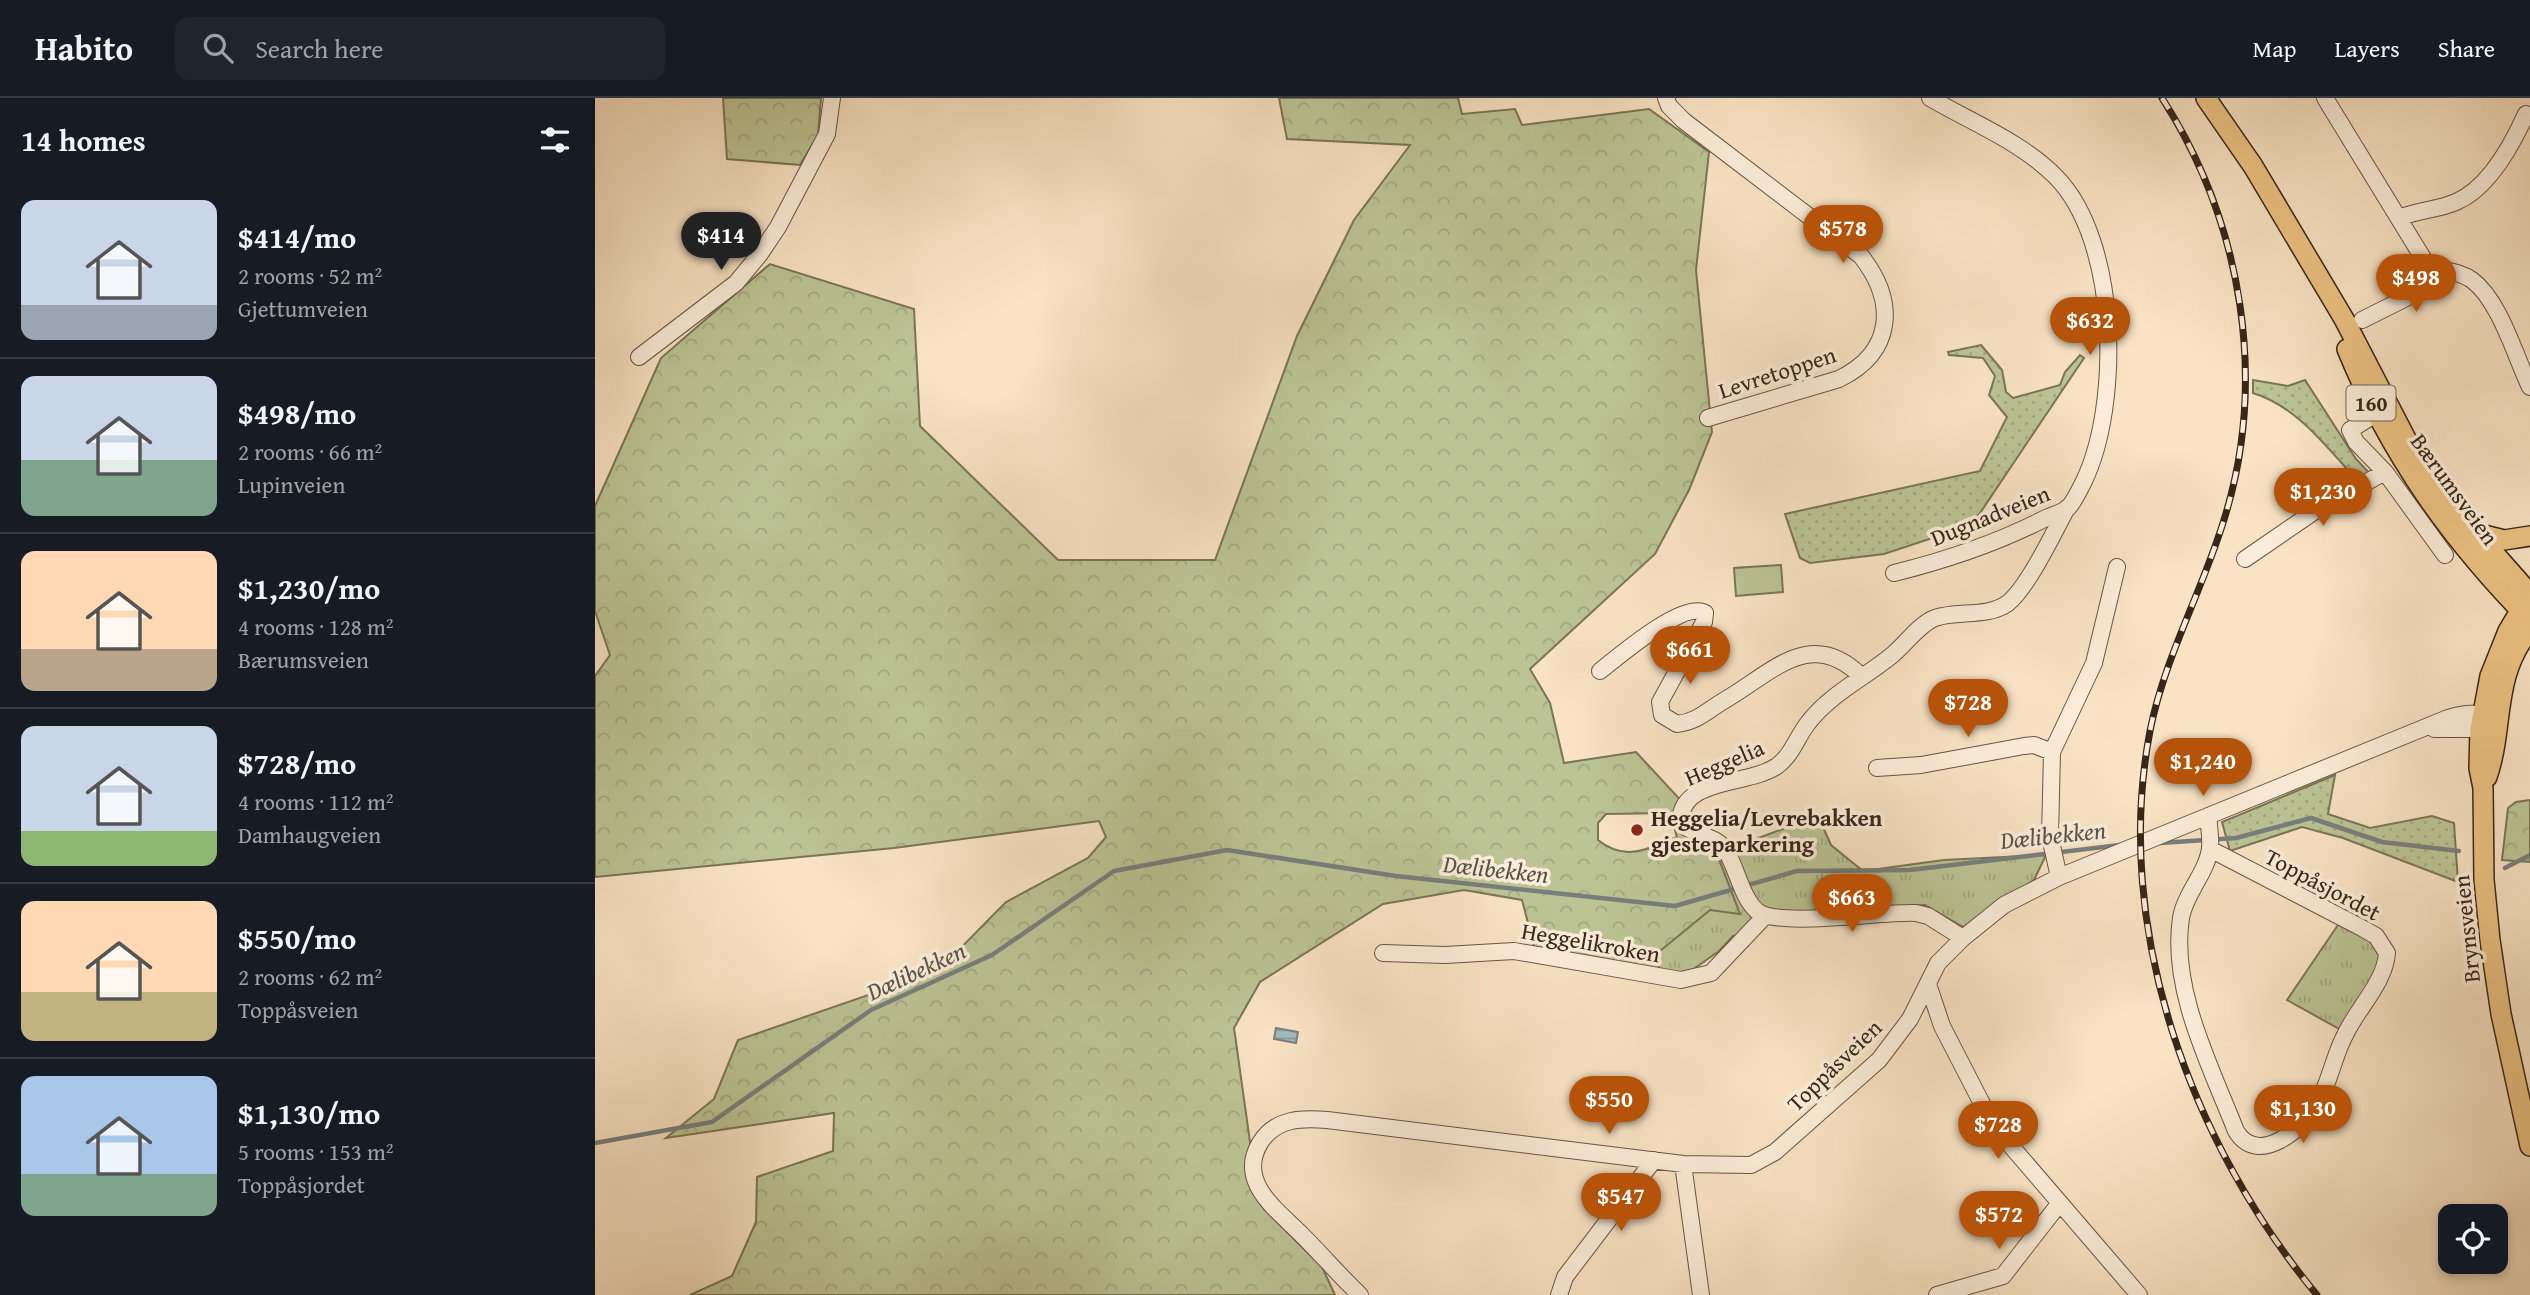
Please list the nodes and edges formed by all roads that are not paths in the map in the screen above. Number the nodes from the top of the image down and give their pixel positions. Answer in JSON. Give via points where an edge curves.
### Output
{"nodes":[{"id":1,"x":832,"y":98,"type":"edge"},
{"id":2,"x":1666,"y":98,"type":"edge"},
{"id":3,"x":1930,"y":98,"type":"edge"},
{"id":4,"x":2207,"y":98,"type":"edge"},
{"id":5,"x":2325,"y":98,"type":"edge"},
{"id":6,"x":2526,"y":114,"type":"dead end"},
{"id":7,"x":2399,"y":218,"type":"junction"},
{"id":8,"x":2437,"y":270,"type":"junction"},
{"id":9,"x":2362,"y":320,"type":"dead end"},
{"id":10,"x":639,"y":357,"type":"dead end"},
{"id":11,"x":2530,"y":387,"type":"edge"},
{"id":12,"x":2383,"y":410,"type":"junction"},
{"id":13,"x":1708,"y":418,"type":"dead end"},
{"id":14,"x":2385,"y":472,"type":"junction"},
{"id":15,"x":2067,"y":508,"type":"junction"},
{"id":16,"x":2476,"y":533,"type":"junction"},
{"id":17,"x":2530,"y":536,"type":"edge"},
{"id":18,"x":2445,"y":555,"type":"dead end"},
{"id":19,"x":2245,"y":559,"type":"dead end"},
{"id":20,"x":2116,"y":567,"type":"dead end"},
{"id":21,"x":1894,"y":573,"type":"dead end"},
{"id":22,"x":2527,"y":604,"type":"edge"},
{"id":23,"x":2530,"y":629,"type":"edge"},
{"id":24,"x":1600,"y":671,"type":"dead end"},
{"id":25,"x":1862,"y":677,"type":"junction"},
{"id":26,"x":2486,"y":721,"type":"junction"},
{"id":27,"x":2053,"y":751,"type":"junction"},
{"id":28,"x":1877,"y":768,"type":"dead end"},
{"id":29,"x":2208,"y":816,"type":"junction"},
{"id":30,"x":2210,"y":849,"type":"junction"},
{"id":31,"x":2059,"y":877,"type":"junction"},
{"id":32,"x":1761,"y":913,"type":"junction"},
{"id":33,"x":1963,"y":938,"type":"junction"},
{"id":34,"x":1383,"y":953,"type":"dead end"},
{"id":35,"x":1928,"y":985,"type":"junction"},
{"id":36,"x":2530,"y":1146,"type":"edge"},
{"id":37,"x":1654,"y":1160,"type":"junction"},
{"id":38,"x":1683,"y":1164,"type":"junction"},
{"id":39,"x":2059,"y":1204,"type":"junction"},
{"id":40,"x":1338,"y":1275,"type":"junction"},
{"id":41,"x":1341,"y":1295,"type":"edge"},
{"id":42,"x":1360,"y":1295,"type":"edge"},
{"id":43,"x":1559,"y":1295,"type":"edge"},
{"id":44,"x":1701,"y":1295,"type":"edge"},
{"id":45,"x":1937,"y":1295,"type":"edge"},
{"id":46,"x":2139,"y":1295,"type":"edge"}],
"edges":[{"from":1,"to":10,"type":"street","via":[[827,134],[760,254],[736,283]]},
{"from":2,"to":13,"type":"street","name":"Levretoppen","via":[[1684,121],[1861,256],[1874,274],[1885,313],[1881,339],[1856,371]]},
{"from":3,"to":15,"type":"street","name":"Dugnadveien","via":[[2032,157],[2058,178],[2091,242],[2106,309],[2109,370],[2094,459]]},
{"from":4,"to":12,"type":"main road","name":"Bærumsveien","number":"160","via":[[2273,197],[2325,289]]},
{"from":5,"to":7,"type":"street"},
{"from":6,"to":7,"type":"street","via":[[2517,134],[2471,195]]},
{"from":7,"to":8,"type":"street","via":[[2426,263]]},
{"from":8,"to":9,"type":"street","via":[[2424,289]]},
{"from":8,"to":11,"type":"street","via":[[2471,279],[2484,293]]},
{"from":12,"to":14,"type":"street","name":"Bærumsveien","via":[[2350,430]]},
{"from":12,"to":16,"type":"main road","name":"Bærumsveien","number":"160","via":[[2441,494]]},
{"from":12,"to":22,"type":"main road","name":"Bærumsveien","number":"160","via":[[2395,451],[2434,508]]},
{"from":14,"to":18,"type":"street","name":"Bærumsveien"},
{"from":14,"to":19,"type":"street","name":"Bærumsveien","via":[[2315,511]]},
{"from":15,"to":21,"type":"street","name":"Dugnadveien","via":[[1960,557]]},
{"from":15,"to":25,"type":"street","name":"Heggelia","via":[[2011,600],[1994,609],[1936,618]]},
{"from":16,"to":17,"type":"main road","via":[[2504,540]]},
{"from":16,"to":22,"type":"main road","name":"Bærumsveien","number":"160"},
{"from":20,"to":27,"type":"street","via":[[2094,663]]},
{"from":22,"to":26,"type":"main road","name":"Brynsveien","via":[[2492,668]]},
{"from":23,"to":26,"type":"main road","name":"Brynsveien"},
{"from":24,"to":25,"type":"street","via":[[1693,609],[1705,613],[1704,622],[1660,702],[1662,715],[1677,724],[1698,718],[1798,656],[1836,656]]},
{"from":25,"to":32,"type":"street","name":"Heggelia","via":[[1821,708],[1778,765],[1760,775],[1695,794],[1683,803],[1680,823],[1726,850]]},
{"from":26,"to":29,"type":"street","name":"Toppåsveien","via":[[2461,714]]},
{"from":26,"to":36,"type":"main road","name":"Brynsveien","via":[[2484,869],[2490,940]]},
{"from":27,"to":28,"type":"street","via":[[2034,745]]},
{"from":27,"to":31,"type":"street","via":[[2050,836]]},
{"from":29,"to":30,"type":"street","name":"Toppåsjordet"},
{"from":29,"to":31,"type":"street","name":"Toppåsveien"},
{"from":30,"to":30,"type":"street","name":"Toppåsjordet","via":[[2183,908],[2183,972],[2195,1021],[2236,1131],[2245,1144],[2259,1149],[2282,1137],[2316,1106],[2338,1049],[2383,970],[2387,953],[2376,936],[2363,928]]},
{"from":31,"to":33,"type":"street","name":"Toppåsveien","via":[[2004,905]]},
{"from":32,"to":33,"type":"street","via":[[1810,918],[1916,913]]},
{"from":32,"to":34,"type":"street","name":"Heggelikroken","via":[[1711,973],[1696,979],[1658,977],[1514,951]]},
{"from":33,"to":35,"type":"street","name":"Toppåsveien","via":[[1938,963]]},
{"from":35,"to":38,"type":"street","name":"Toppåsveien","via":[[1879,1060],[1775,1152],[1751,1165]]},
{"from":35,"to":39,"type":"street","via":[[1942,1026],[1993,1125]]},
{"from":37,"to":38,"type":"street","name":"Toppåsveien"},
{"from":37,"to":40,"type":"street","name":"Toppåsveien","via":[[1327,1120],[1275,1126],[1261,1140],[1254,1159],[1256,1182],[1268,1202]]},
{"from":37,"to":43,"type":"street","via":[[1565,1277]]},
{"from":38,"to":44,"type":"street"},
{"from":39,"to":45,"type":"street","via":[[2003,1276]]},
{"from":39,"to":46,"type":"street"},
{"from":40,"to":41,"type":"street"},
{"from":40,"to":42,"type":"street","name":"Toppåsveien"}]}
